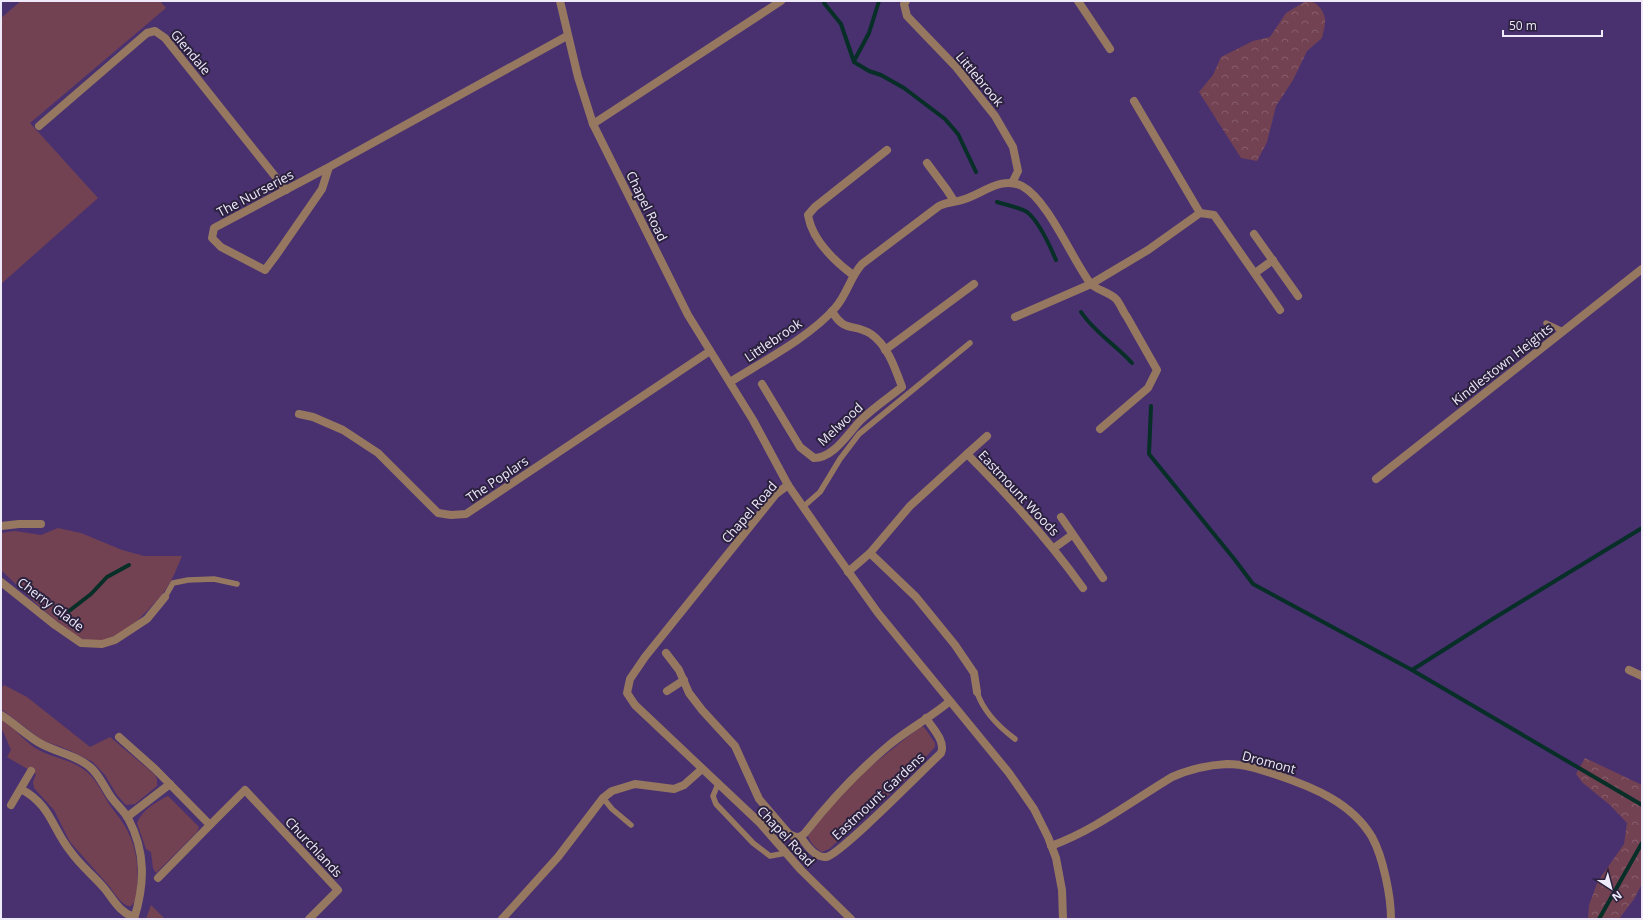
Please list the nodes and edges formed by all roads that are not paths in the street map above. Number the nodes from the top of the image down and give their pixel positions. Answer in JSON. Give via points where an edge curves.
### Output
{"nodes":[{"id":1,"x":560,"y":1,"type":"edge"},
{"id":2,"x":781,"y":1,"type":"edge"},
{"id":3,"x":906,"y":1,"type":"edge"},
{"id":4,"x":1078,"y":1,"type":"edge"},
{"id":5,"x":567,"y":36,"type":"junction"},
{"id":6,"x":1110,"y":49,"type":"dead end"},
{"id":7,"x":1134,"y":101,"type":"dead end"},
{"id":8,"x":593,"y":124,"type":"junction"},
{"id":9,"x":39,"y":126,"type":"dead end"},
{"id":10,"x":887,"y":150,"type":"dead end"},
{"id":11,"x":927,"y":163,"type":"dead end"},
{"id":12,"x":329,"y":167,"type":"junction"},
{"id":13,"x":1012,"y":183,"type":"junction"},
{"id":14,"x":286,"y":190,"type":"junction"},
{"id":15,"x":954,"y":202,"type":"junction"},
{"id":16,"x":1200,"y":213,"type":"junction"},
{"id":17,"x":1254,"y":234,"type":"dead end"},
{"id":18,"x":1273,"y":260,"type":"junction"},
{"id":19,"x":1642,"y":269,"type":"edge"},
{"id":20,"x":1255,"y":273,"type":"junction"},
{"id":21,"x":853,"y":274,"type":"junction"},
{"id":22,"x":974,"y":284,"type":"dead end"},
{"id":23,"x":1091,"y":284,"type":"junction"},
{"id":24,"x":1298,"y":296,"type":"dead end"},
{"id":25,"x":1280,"y":310,"type":"dead end"},
{"id":26,"x":832,"y":311,"type":"junction"},
{"id":27,"x":1016,"y":317,"type":"dead end"},
{"id":28,"x":1546,"y":323,"type":"dead end"},
{"id":29,"x":1563,"y":331,"type":"junction"},
{"id":30,"x":970,"y":344,"type":"dead end"},
{"id":31,"x":885,"y":350,"type":"junction"},
{"id":32,"x":710,"y":351,"type":"junction"},
{"id":33,"x":730,"y":382,"type":"junction"},
{"id":34,"x":762,"y":384,"type":"dead end"},
{"id":35,"x":299,"y":414,"type":"dead end"},
{"id":36,"x":1100,"y":429,"type":"dead end"},
{"id":37,"x":987,"y":436,"type":"dead end"},
{"id":38,"x":967,"y":454,"type":"junction"},
{"id":39,"x":1376,"y":479,"type":"dead end"},
{"id":40,"x":788,"y":485,"type":"junction"},
{"id":41,"x":803,"y":507,"type":"junction"},
{"id":42,"x":1061,"y":517,"type":"dead end"},
{"id":43,"x":41,"y":524,"type":"dead end"},
{"id":44,"x":1,"y":526,"type":"edge"},
{"id":45,"x":1072,"y":535,"type":"junction"},
{"id":46,"x":1054,"y":548,"type":"junction"},
{"id":47,"x":870,"y":553,"type":"junction"},
{"id":48,"x":848,"y":572,"type":"junction"},
{"id":49,"x":1103,"y":578,"type":"dead end"},
{"id":50,"x":1,"y":582,"type":"edge"},
{"id":51,"x":237,"y":584,"type":"dead end"},
{"id":52,"x":1083,"y":588,"type":"dead end"},
{"id":53,"x":166,"y":597,"type":"joint"},
{"id":54,"x":666,"y":653,"type":"dead end"},
{"id":55,"x":1629,"y":670,"type":"dead end"},
{"id":56,"x":1642,"y":676,"type":"edge"},
{"id":57,"x":684,"y":680,"type":"junction"},
{"id":58,"x":667,"y":691,"type":"dead end"},
{"id":59,"x":977,"y":692,"type":"joint"},
{"id":60,"x":950,"y":701,"type":"junction"},
{"id":61,"x":1,"y":715,"type":"edge"},
{"id":62,"x":926,"y":718,"type":"junction"},
{"id":63,"x":119,"y":737,"type":"dead end"},
{"id":64,"x":1015,"y":739,"type":"dead end"},
{"id":65,"x":702,"y":769,"type":"junction"},
{"id":66,"x":31,"y":771,"type":"dead end"},
{"id":67,"x":170,"y":784,"type":"junction"},
{"id":68,"x":718,"y":784,"type":"junction"},
{"id":69,"x":21,"y":789,"type":"junction"},
{"id":70,"x":603,"y":798,"type":"junction"},
{"id":71,"x":11,"y":805,"type":"dead end"},
{"id":72,"x":127,"y":817,"type":"junction"},
{"id":73,"x":210,"y":825,"type":"junction"},
{"id":74,"x":631,"y":825,"type":"dead end"},
{"id":75,"x":801,"y":837,"type":"junction"},
{"id":76,"x":1051,"y":846,"type":"junction"},
{"id":77,"x":786,"y":853,"type":"junction"},
{"id":78,"x":158,"y":878,"type":"dead end"},
{"id":79,"x":134,"y":918,"type":"edge"},
{"id":80,"x":309,"y":919,"type":"edge"},
{"id":81,"x":502,"y":919,"type":"edge"},
{"id":82,"x":850,"y":919,"type":"edge"},
{"id":83,"x":1063,"y":919,"type":"edge"},
{"id":84,"x":1391,"y":919,"type":"edge"}],
"edges":[{"from":1,"to":5,"type":"street","name":"Chapel Road"},
{"from":2,"to":8,"type":"street"},
{"from":3,"to":13,"type":"street","name":"Littlebrook","via":[[904,4],[907,16],[956,67],[995,116],[1013,147],[1018,170]]},
{"from":4,"to":6,"type":"street"},
{"from":5,"to":8,"type":"street","name":"Chapel Road"},
{"from":5,"to":12,"type":"street","name":"The Nurseries"},
{"from":7,"to":16,"type":"street"},
{"from":8,"to":32,"type":"street","name":"Chapel Road","via":[[688,315]]},
{"from":9,"to":14,"type":"street","name":"Glendale","via":[[147,33],[155,31],[165,38]]},
{"from":10,"to":21,"type":"street","via":[[808,215],[810,225],[820,243],[838,264]]},
{"from":11,"to":15,"type":"street"},
{"from":12,"to":14,"type":"street","name":"The Nurseries"},
{"from":12,"to":14,"type":"street","name":"The Nurseries","via":[[322,189],[265,270],[221,247],[212,238],[214,228]]},
{"from":13,"to":15,"type":"street","name":"Littlebrook","via":[[997,184]]},
{"from":13,"to":23,"type":"street","via":[[1022,186],[1045,208]]},
{"from":15,"to":21,"type":"street","name":"Littlebrook","via":[[948,201],[939,206],[862,264]]},
{"from":16,"to":20,"type":"street","via":[[1214,215]]},
{"from":16,"to":23,"type":"street","via":[[1148,250]]},
{"from":17,"to":18,"type":"street"},
{"from":18,"to":20,"type":"street"},
{"from":18,"to":24,"type":"street"},
{"from":19,"to":29,"type":"street","name":"Kindlestown Heights"},
{"from":20,"to":25,"type":"street"},
{"from":21,"to":26,"type":"street","name":"Littlebrook","via":[[843,296]]},
{"from":22,"to":31,"type":"street"},
{"from":23,"to":27,"type":"street"},
{"from":23,"to":36,"type":"street","via":[[1116,299],[1157,370],[1148,388]]},
{"from":26,"to":31,"type":"street","name":"Melwood","via":[[838,321],[870,334]]},
{"from":26,"to":33,"type":"street","name":"Littlebrook","via":[[792,343]]},
{"from":28,"to":29,"type":"lane"},
{"from":29,"to":39,"type":"street","name":"Kindlestown Heights"},
{"from":30,"to":41,"type":"lane","via":[[859,434],[820,492]]},
{"from":31,"to":34,"type":"street","name":"Melwood","via":[[902,387],[861,420],[834,450],[820,458],[814,458],[800,447]]},
{"from":32,"to":33,"type":"street","name":"Chapel Road"},
{"from":32,"to":35,"type":"street","name":"The Poplars","via":[[466,514],[438,513],[378,453],[343,430]]},
{"from":33,"to":40,"type":"street","name":"Chapel Road"},
{"from":37,"to":38,"type":"street","name":"Eastmount Woods"},
{"from":38,"to":46,"type":"street","name":"Eastmount Woods","via":[[1004,491]]},
{"from":38,"to":47,"type":"street","name":"Eastmount Woods","via":[[910,506]]},
{"from":40,"to":41,"type":"street"},
{"from":40,"to":65,"type":"street","name":"Chapel Road","via":[[776,494],[630,678],[627,693],[634,705]]},
{"from":41,"to":48,"type":"street"},
{"from":42,"to":45,"type":"street","name":"Eastmount Woods"},
{"from":43,"to":44,"type":"street"},
{"from":45,"to":46,"type":"street","name":"Eastmount Woods"},
{"from":45,"to":49,"type":"street","name":"Eastmount Woods"},
{"from":46,"to":52,"type":"street","name":"Eastmount Woods"},
{"from":47,"to":48,"type":"street","name":"Eastmount Woods"},
{"from":47,"to":59,"type":"street","via":[[916,597],[936,621],[974,673]]},
{"from":48,"to":60,"type":"street"},
{"from":50,"to":53,"type":"street","name":"Cherry Glade","via":[[82,643],[102,644],[115,640],[147,619]]},
{"from":51,"to":53,"type":"lane","via":[[214,578],[188,580],[173,583]]},
{"from":54,"to":57,"type":"street","name":"Eastmount Gardens"},
{"from":55,"to":56,"type":"street"},
{"from":57,"to":58,"type":"street"},
{"from":57,"to":75,"type":"street","name":"Eastmount Gardens","via":[[702,710],[735,746],[759,798],[789,834]]},
{"from":59,"to":64,"type":"lane","via":[[992,719]]},
{"from":60,"to":62,"type":"street","name":"Eastmount Gardens"},
{"from":60,"to":76,"type":"street","via":[[1023,792]]},
{"from":61,"to":72,"type":"street","via":[[37,741],[89,765]]},
{"from":62,"to":75,"type":"street","name":"Eastmount Gardens","via":[[868,763]]},
{"from":62,"to":75,"type":"street","name":"Eastmount Gardens","via":[[942,742],[941,753],[858,833],[834,854],[825,857],[815,854]]},
{"from":63,"to":67,"type":"street"},
{"from":65,"to":68,"type":"street","name":"Chapel Road"},
{"from":65,"to":70,"type":"street","via":[[684,785],[674,789],[635,784],[612,791]]},
{"from":66,"to":69,"type":"street"},
{"from":67,"to":72,"type":"street"},
{"from":67,"to":73,"type":"street"},
{"from":68,"to":77,"type":"street","name":"Chapel Road","via":[[760,823]]},
{"from":68,"to":77,"type":"lane","via":[[713,796],[716,804],[753,843],[770,856]]},
{"from":69,"to":71,"type":"street"},
{"from":69,"to":79,"type":"street","via":[[40,802],[72,854],[121,910]]},
{"from":70,"to":74,"type":"lane"},
{"from":70,"to":81,"type":"street","via":[[553,862]]},
{"from":72,"to":79,"type":"street","via":[[134,832],[143,869],[141,893]]},
{"from":73,"to":78,"type":"street"},
{"from":73,"to":80,"type":"street","name":"Churchlands","via":[[245,790],[338,890]]},
{"from":76,"to":83,"type":"street","via":[[1060,879]]},
{"from":76,"to":84,"type":"street","name":"Dromont","via":[[1094,826],[1183,772],[1200,767],[1243,765],[1313,788],[1347,808],[1372,837],[1383,866]]},
{"from":77,"to":82,"type":"street","name":"Chapel Road"}]}
